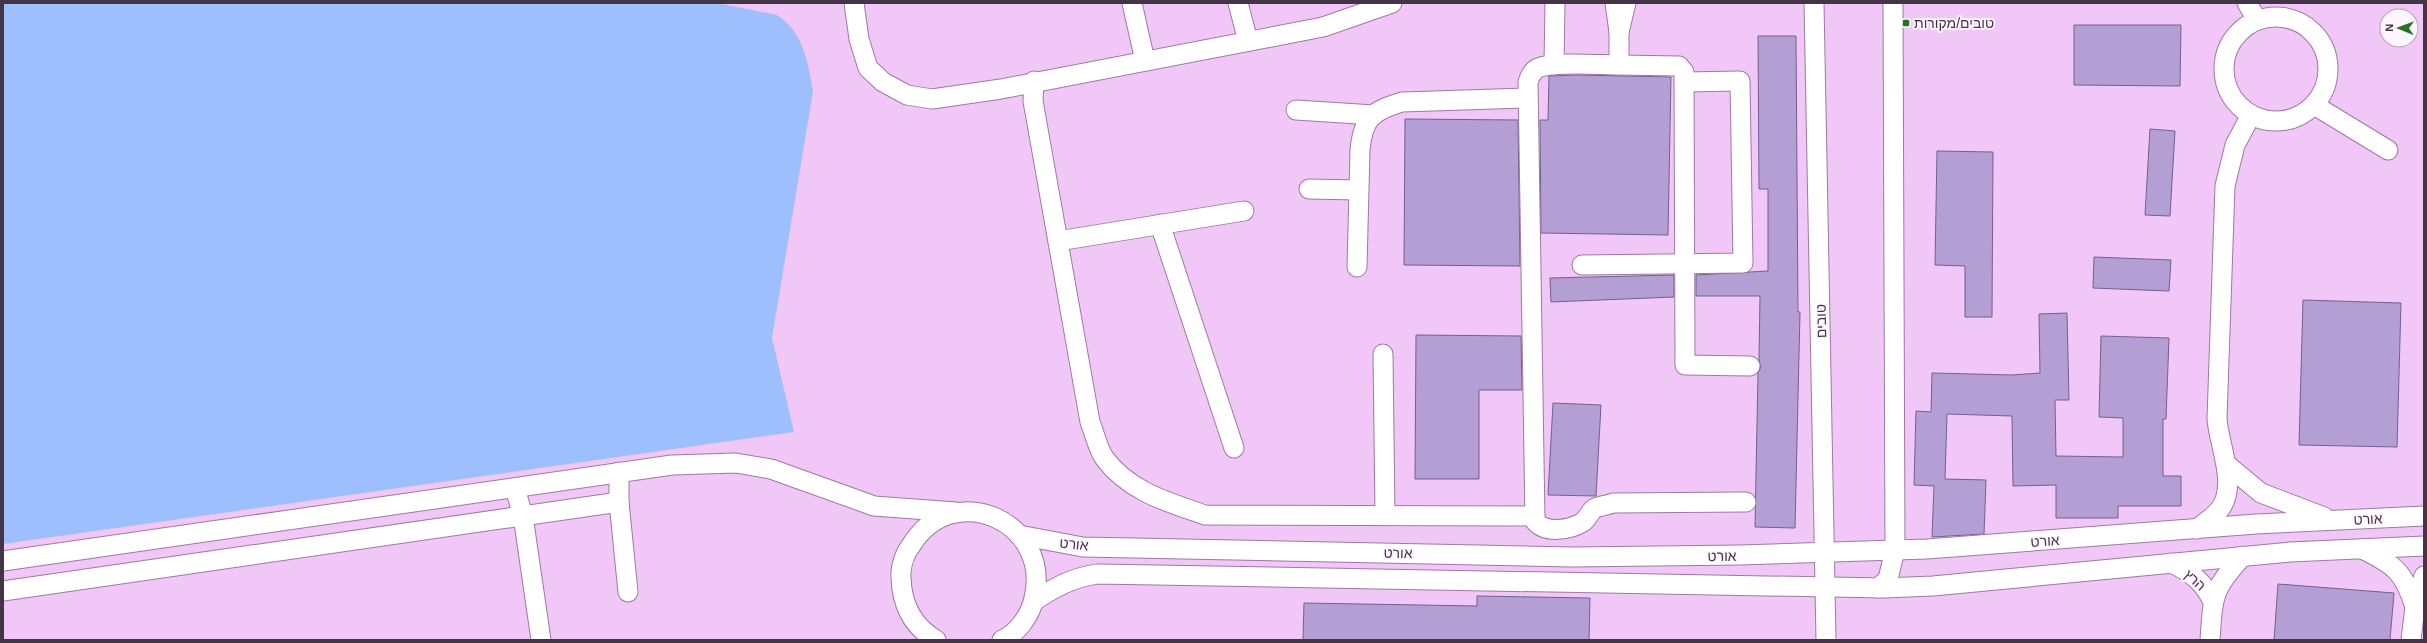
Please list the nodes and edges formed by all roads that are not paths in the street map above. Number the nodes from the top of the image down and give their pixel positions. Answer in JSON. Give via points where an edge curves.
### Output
{"nodes":[{"id":1,"x":854,"y":3,"type":"edge"},
{"id":2,"x":1132,"y":3,"type":"edge"},
{"id":3,"x":1238,"y":3,"type":"edge"},
{"id":4,"x":1392,"y":3,"type":"edge"},
{"id":5,"x":1555,"y":3,"type":"edge"},
{"id":6,"x":1615,"y":3,"type":"edge"},
{"id":7,"x":1626,"y":3,"type":"edge"},
{"id":8,"x":1814,"y":3,"type":"edge"},
{"id":9,"x":1894,"y":3,"type":"edge"},
{"id":10,"x":2247,"y":3,"type":"edge"},
{"id":11,"x":2257,"y":20,"type":"junction"},
{"id":12,"x":1619,"y":32,"type":"junction"},
{"id":13,"x":1248,"y":41,"type":"junction"},
{"id":14,"x":1145,"y":60,"type":"junction"},
{"id":15,"x":1554,"y":65,"type":"junction"},
{"id":16,"x":1619,"y":65,"type":"junction"},
{"id":17,"x":1034,"y":81,"type":"junction"},
{"id":18,"x":1685,"y":82,"type":"junction"},
{"id":19,"x":1528,"y":98,"type":"junction"},
{"id":20,"x":2314,"y":105,"type":"junction"},
{"id":21,"x":1296,"y":110,"type":"dead end"},
{"id":22,"x":1374,"y":115,"type":"junction"},
{"id":23,"x":2251,"y":115,"type":"junction"},
{"id":24,"x":2388,"y":150,"type":"dead end"},
{"id":25,"x":1309,"y":189,"type":"dead end"},
{"id":26,"x":1358,"y":190,"type":"junction"},
{"id":27,"x":1244,"y":211,"type":"dead end"},
{"id":28,"x":1160,"y":224,"type":"junction"},
{"id":29,"x":1058,"y":241,"type":"junction"},
{"id":30,"x":1685,"y":264,"type":"junction"},
{"id":31,"x":1582,"y":265,"type":"dead end"},
{"id":32,"x":1357,"y":267,"type":"dead end"},
{"id":33,"x":1383,"y":354,"type":"dead end"},
{"id":34,"x":1750,"y":366,"type":"dead end"},
{"id":35,"x":1234,"y":448,"type":"dead end"},
{"id":36,"x":2226,"y":464,"type":"junction"},
{"id":37,"x":619,"y":472,"type":"junction"},
{"id":38,"x":515,"y":488,"type":"junction"},
{"id":39,"x":619,"y":502,"type":"junction"},
{"id":40,"x":1746,"y":502,"type":"dead end"},
{"id":41,"x":956,"y":512,"type":"junction"},
{"id":42,"x":1385,"y":515,"type":"junction"},
{"id":43,"x":523,"y":516,"type":"junction"},
{"id":44,"x":1535,"y":516,"type":"junction"},
{"id":45,"x":2424,"y":516,"type":"edge"},
{"id":46,"x":2335,"y":520,"type":"junction"},
{"id":47,"x":2197,"y":529,"type":"junction"},
{"id":48,"x":1019,"y":535,"type":"junction"},
{"id":49,"x":2424,"y":546,"type":"edge"},
{"id":50,"x":2361,"y":548,"type":"junction"},
{"id":51,"x":1895,"y":550,"type":"junction"},
{"id":52,"x":1826,"y":552,"type":"junction"},
{"id":53,"x":2243,"y":556,"type":"junction"},
{"id":54,"x":3,"y":561,"type":"edge"},
{"id":55,"x":2172,"y":563,"type":"junction"},
{"id":56,"x":2424,"y":576,"type":"edge"},
{"id":57,"x":1826,"y":587,"type":"junction"},
{"id":58,"x":1878,"y":588,"type":"junction"},
{"id":59,"x":3,"y":591,"type":"edge"},
{"id":60,"x":628,"y":592,"type":"dead end"},
{"id":61,"x":1034,"y":601,"type":"junction"},
{"id":62,"x":2213,"y":602,"type":"junction"},
{"id":63,"x":2415,"y":607,"type":"junction"},
{"id":64,"x":541,"y":640,"type":"edge"},
{"id":65,"x":936,"y":640,"type":"edge"},
{"id":66,"x":1002,"y":640,"type":"edge"},
{"id":67,"x":1826,"y":640,"type":"edge"},
{"id":68,"x":2210,"y":640,"type":"edge"},
{"id":69,"x":2411,"y":640,"type":"edge"}],
"edges":[{"from":1,"to":17,"type":"street","via":[[859,39],[868,68],[884,82],[907,95],[932,99],[1001,89]]},
{"from":2,"to":14,"type":"street"},
{"from":3,"to":13,"type":"street"},
{"from":4,"to":13,"type":"street","via":[[1323,27]]},
{"from":5,"to":15,"type":"street"},
{"from":6,"to":12,"type":"street"},
{"from":7,"to":12,"type":"street"},
{"from":8,"to":52,"type":"street","name":"טובים"},
{"from":9,"to":51,"type":"street"},
{"from":10,"to":11,"type":"street"},
{"from":11,"to":20,"type":"street","via":[[2273,16],[2289,18],[2304,24],[2316,35],[2324,48],[2328,79],[2323,93]]},
{"from":11,"to":23,"type":"street","via":[[2243,28],[2232,40],[2225,55],[2223,71],[2226,87],[2234,102]]},
{"from":12,"to":16,"type":"street"},
{"from":13,"to":14,"type":"street"},
{"from":14,"to":17,"type":"street"},
{"from":15,"to":16,"type":"street"},
{"from":15,"to":19,"type":"street","via":[[1539,68],[1531,73]]},
{"from":16,"to":18,"type":"street","via":[[1679,66],[1684,72]]},
{"from":17,"to":29,"type":"street","via":[[1033,101]]},
{"from":18,"to":30,"type":"street"},
{"from":18,"to":30,"type":"street","via":[[1740,81],[1743,263]]},
{"from":19,"to":22,"type":"street","via":[[1402,102],[1385,107]]},
{"from":19,"to":44,"type":"street"},
{"from":20,"to":23,"type":"street","via":[[2303,114],[2289,120],[2274,122],[2260,120]]},
{"from":20,"to":24,"type":"street"},
{"from":21,"to":22,"type":"street"},
{"from":22,"to":26,"type":"street","via":[[1362,131]]},
{"from":23,"to":36,"type":"street","via":[[2235,145],[2225,186],[2217,419],[2218,436]]},
{"from":25,"to":26,"type":"street"},
{"from":26,"to":32,"type":"street"},
{"from":27,"to":28,"type":"street"},
{"from":28,"to":29,"type":"street"},
{"from":28,"to":35,"type":"street"},
{"from":29,"to":42,"type":"street","via":[[1090,422],[1105,458],[1130,485],[1162,500],[1205,514]]},
{"from":30,"to":31,"type":"street"},
{"from":30,"to":34,"type":"street","via":[[1686,365]]},
{"from":33,"to":42,"type":"street"},
{"from":36,"to":46,"type":"street","via":[[2261,493]]},
{"from":36,"to":47,"type":"street","via":[[2226,496],[2221,509]]},
{"from":37,"to":38,"type":"street"},
{"from":37,"to":39,"type":"street"},
{"from":37,"to":41,"type":"street","via":[[672,465],[736,463],[771,470],[874,506]]},
{"from":38,"to":43,"type":"street"},
{"from":38,"to":54,"type":"street"},
{"from":39,"to":43,"type":"street"},
{"from":39,"to":60,"type":"street"},
{"from":40,"to":44,"type":"street","via":[[1613,503],[1595,508],[1584,521],[1572,528],[1548,529],[1539,526]]},
{"from":41,"to":48,"type":"street","via":[[977,512],[997,517]]},
{"from":41,"to":65,"type":"street","via":[[935,520],[918,534],[906,552],[900,574],[902,596],[910,616],[924,633]]},
{"from":42,"to":44,"type":"street"},
{"from":43,"to":59,"type":"street"},
{"from":43,"to":64,"type":"street"},
{"from":45,"to":46,"type":"street","name":"אורט"},
{"from":46,"to":47,"type":"street","name":"אורט"},
{"from":47,"to":51,"type":"street","name":"אורט"},
{"from":48,"to":52,"type":"street","name":"אורט","via":[[1060,544],[1099,547],[1572,557]]},
{"from":48,"to":61,"type":"street","via":[[1028,545],[1036,565],[1037,586]]},
{"from":49,"to":50,"type":"street","name":"אורט"},
{"from":50,"to":53,"type":"street","name":"אורט"},
{"from":50,"to":63,"type":"street","via":[[2385,560],[2397,570],[2408,584]]},
{"from":51,"to":52,"type":"street","name":"אורט"},
{"from":51,"to":58,"type":"street","via":[[1888,579]]},
{"from":52,"to":57,"type":"street","name":"טובים"},
{"from":53,"to":55,"type":"street","name":"אורט"},
{"from":53,"to":62,"type":"street","name":"הרץ","via":[[2219,584]]},
{"from":55,"to":58,"type":"street","name":"אורט","via":[[1933,586]]},
{"from":55,"to":62,"type":"street","name":"הרץ","via":[[2188,571],[2203,584]]},
{"from":56,"to":63,"type":"street"},
{"from":57,"to":58,"type":"street","name":"אורט"},
{"from":57,"to":61,"type":"street","name":"אורט","via":[[1097,574],[1078,577],[1061,584]]},
{"from":57,"to":67,"type":"street","name":"טובים"},
{"from":61,"to":66,"type":"street","via":[[1022,624]]},
{"from":62,"to":68,"type":"street","name":"הרץ"},
{"from":63,"to":69,"type":"street"}]}
